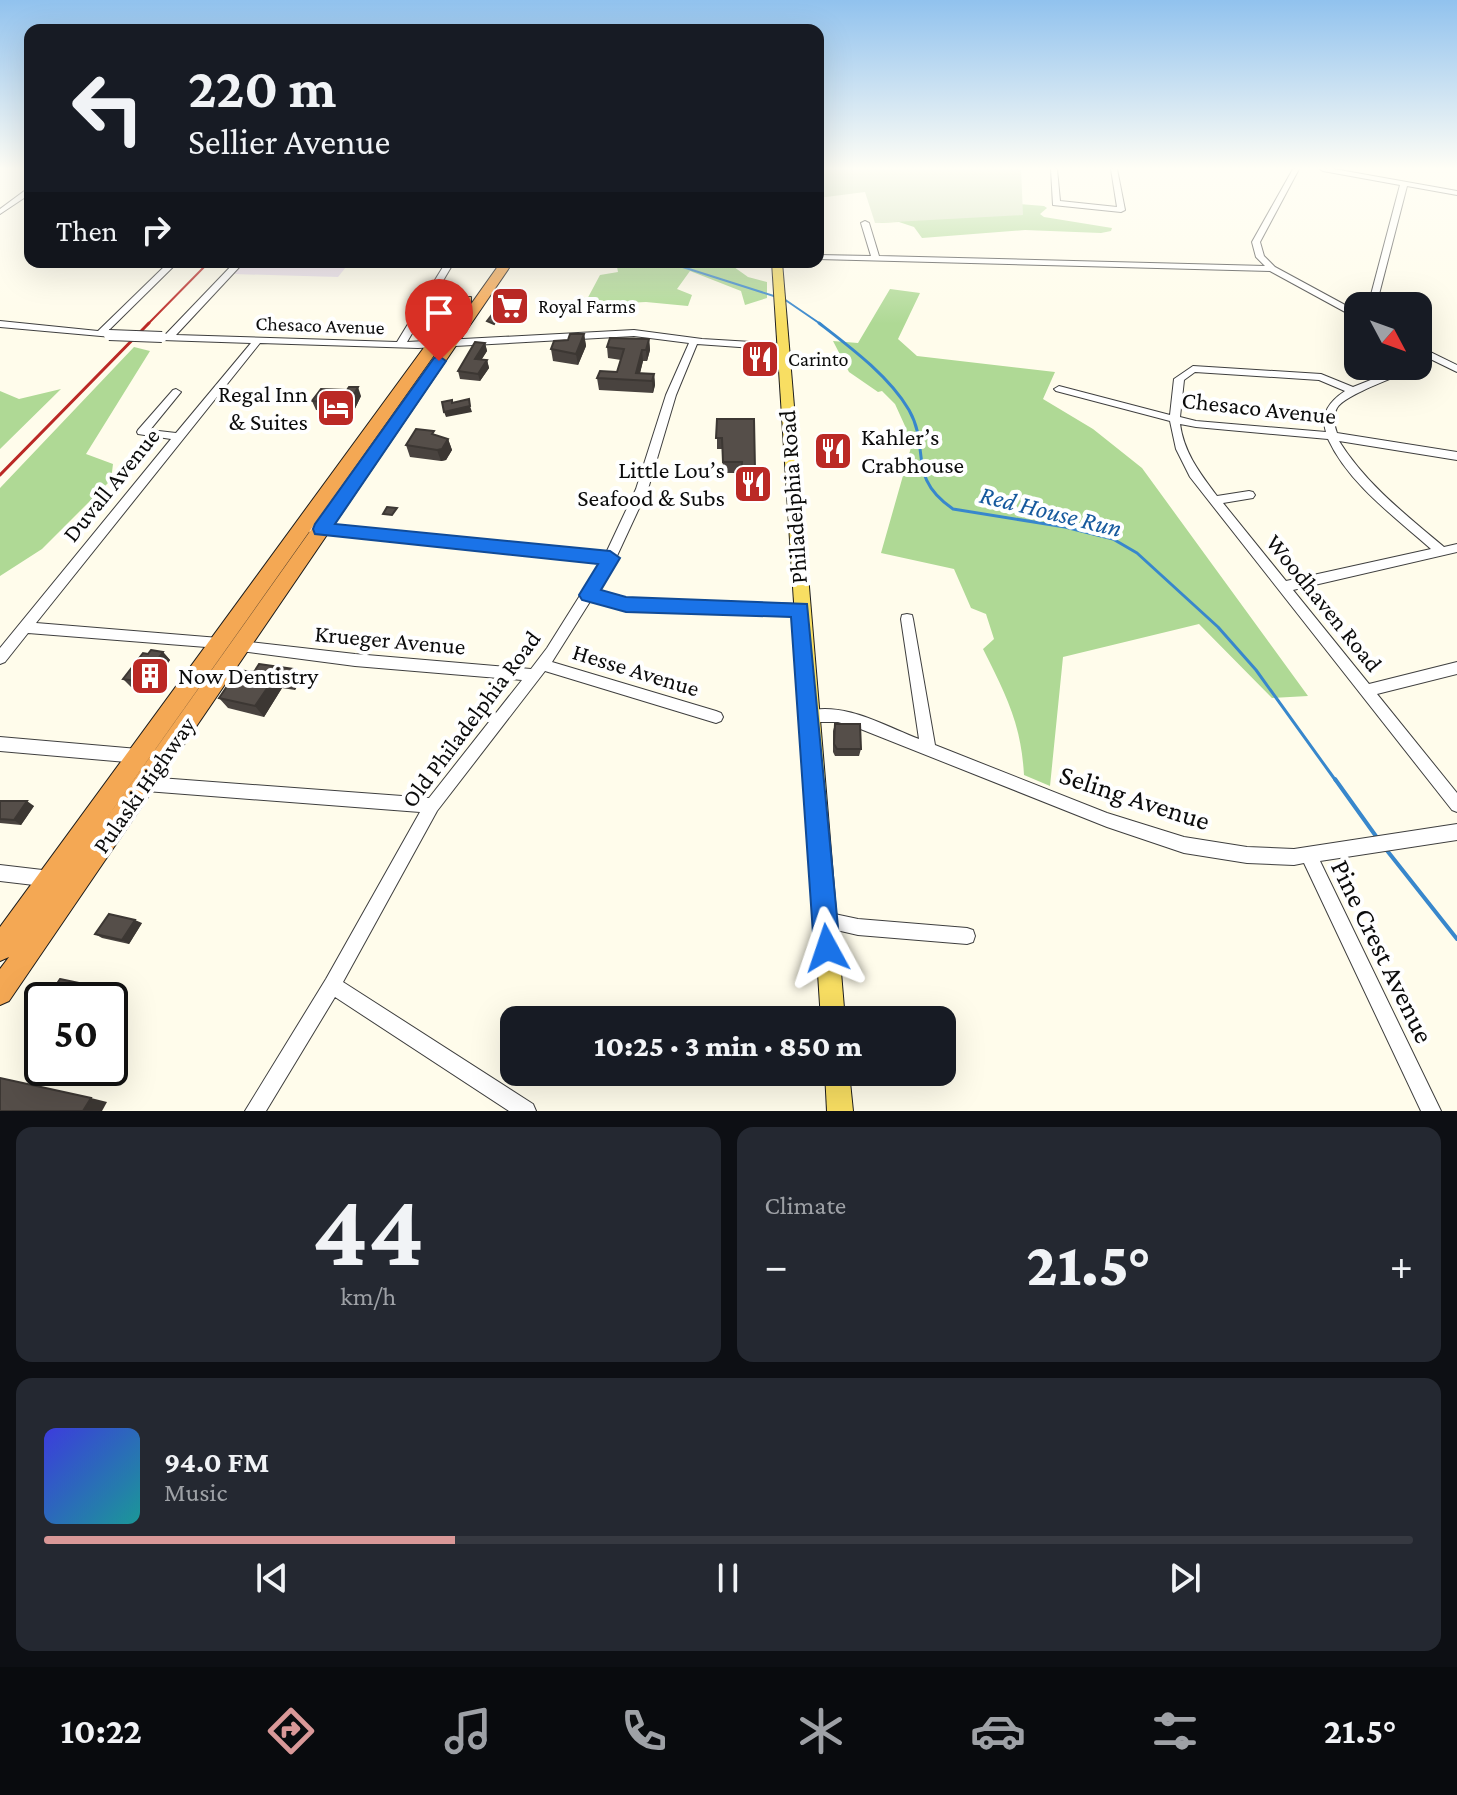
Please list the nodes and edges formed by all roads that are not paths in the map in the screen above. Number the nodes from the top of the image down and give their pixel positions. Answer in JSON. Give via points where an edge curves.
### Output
{"nodes":[{"id":1,"x":1268,"y":221,"type":"edge"},
{"id":2,"x":1394,"y":221,"type":"edge"},
{"id":3,"x":865,"y":223,"type":"dead end"},
{"id":4,"x":824,"y":257,"type":"edge"},
{"id":5,"x":876,"y":259,"type":"junction"},
{"id":6,"x":168,"y":268,"type":"edge"},
{"id":7,"x":234,"y":268,"type":"edge"},
{"id":8,"x":446,"y":268,"type":"edge"},
{"id":9,"x":489,"y":268,"type":"edge"},
{"id":10,"x":502,"y":268,"type":"edge"},
{"id":11,"x":777,"y":268,"type":"edge"},
{"id":12,"x":1272,"y":269,"type":"junction"},
{"id":13,"x":1376,"y":292,"type":"edge"},
{"id":14,"x":1344,"y":308,"type":"edge"},
{"id":15,"x":0,"y":324,"type":"edge"},
{"id":16,"x":105,"y":334,"type":"junction"},
{"id":17,"x":166,"y":337,"type":"junction"},
{"id":18,"x":257,"y":341,"type":"junction"},
{"id":19,"x":694,"y":341,"type":"junction"},
{"id":20,"x":443,"y":344,"type":"junction"},
{"id":21,"x":400,"y":345,"type":"junction"},
{"id":22,"x":783,"y":347,"type":"junction"},
{"id":23,"x":1434,"y":357,"type":"edge"},
{"id":24,"x":1457,"y":369,"type":"edge"},
{"id":25,"x":1382,"y":380,"type":"edge"},
{"id":26,"x":1059,"y":389,"type":"dead end"},
{"id":27,"x":176,"y":392,"type":"dead end"},
{"id":28,"x":1355,"y":392,"type":"junction"},
{"id":29,"x":1172,"y":419,"type":"junction"},
{"id":30,"x":1332,"y":436,"type":"junction"},
{"id":31,"x":179,"y":437,"type":"junction"},
{"id":32,"x":1457,"y":456,"type":"edge"},
{"id":33,"x":1249,"y":495,"type":"dead end"},
{"id":34,"x":1214,"y":500,"type":"junction"},
{"id":35,"x":312,"y":528,"type":"junction"},
{"id":36,"x":1457,"y":548,"type":"edge"},
{"id":37,"x":1442,"y":552,"type":"junction"},
{"id":38,"x":610,"y":558,"type":"junction"},
{"id":39,"x":1283,"y":587,"type":"junction"},
{"id":40,"x":589,"y":595,"type":"junction"},
{"id":41,"x":801,"y":609,"type":"junction"},
{"id":42,"x":907,"y":619,"type":"dead end"},
{"id":43,"x":24,"y":627,"type":"junction"},
{"id":44,"x":230,"y":644,"type":"junction"},
{"id":45,"x":0,"y":658,"type":"edge"},
{"id":46,"x":1457,"y":668,"type":"edge"},
{"id":47,"x":539,"y":670,"type":"junction"},
{"id":48,"x":1366,"y":691,"type":"junction"},
{"id":49,"x":809,"y":716,"type":"junction"},
{"id":50,"x":716,"y":717,"type":"dead end"},
{"id":51,"x":0,"y":744,"type":"edge"},
{"id":52,"x":928,"y":749,"type":"junction"},
{"id":53,"x":138,"y":756,"type":"junction"},
{"id":54,"x":146,"y":784,"type":"junction"},
{"id":55,"x":1457,"y":805,"type":"edge"},
{"id":56,"x":432,"y":806,"type":"junction"},
{"id":57,"x":1457,"y":832,"type":"edge"},
{"id":58,"x":1309,"y":856,"type":"junction"},
{"id":59,"x":0,"y":873,"type":"edge"},
{"id":60,"x":49,"y":879,"type":"junction"},
{"id":61,"x":78,"y":879,"type":"junction"},
{"id":62,"x":825,"y":920,"type":"junction"},
{"id":63,"x":967,"y":936,"type":"dead end"},
{"id":64,"x":0,"y":948,"type":"edge"},
{"id":65,"x":332,"y":985,"type":"junction"},
{"id":66,"x":0,"y":992,"type":"edge"},
{"id":67,"x":832,"y":1006,"type":"edge"},
{"id":68,"x":838,"y":1086,"type":"edge"},
{"id":69,"x":255,"y":1111,"type":"edge"},
{"id":70,"x":526,"y":1111,"type":"edge"},
{"id":71,"x":840,"y":1111,"type":"edge"},
{"id":72,"x":1431,"y":1111,"type":"edge"}],
"edges":[{"from":1,"to":12,"type":"street","via":[[1256,242],[1260,257]]},
{"from":2,"to":13,"type":"street"},
{"from":3,"to":5,"type":"street"},
{"from":4,"to":5,"type":"street"},
{"from":5,"to":12,"type":"street"},
{"from":6,"to":16,"type":"street"},
{"from":7,"to":17,"type":"street"},
{"from":8,"to":21,"type":"street"},
{"from":9,"to":20,"type":"highway","name":"Pulaski Highway"},
{"from":10,"to":20,"type":"highway","name":"Pulaski Highway"},
{"from":11,"to":22,"type":"main road","name":"Philadelphia Road"},
{"from":12,"to":14,"type":"street"},
{"from":15,"to":16,"type":"street","name":"Chesaco Avenue"},
{"from":16,"to":17,"type":"street","name":"Chesaco Avenue","bridge":true},
{"from":17,"to":18,"type":"street","name":"Chesaco Avenue"},
{"from":18,"to":21,"type":"street","name":"Chesaco Avenue"},
{"from":18,"to":31,"type":"street","name":"Duvall Avenue"},
{"from":19,"to":20,"type":"street","name":"Chesaco Avenue","via":[[625,333]]},
{"from":19,"to":22,"type":"street","name":"Chesaco Avenue"},
{"from":19,"to":38,"type":"street","name":"Old Philadelphia Road","via":[[642,489]]},
{"from":20,"to":21,"type":"street","name":"Chesaco Avenue"},
{"from":20,"to":35,"type":"highway","name":"Pulaski Highway"},
{"from":22,"to":41,"type":"main road","name":"Philadelphia Road"},
{"from":23,"to":24,"type":"street"},
{"from":25,"to":28,"type":"street"},
{"from":26,"to":29,"type":"street","name":"Chesaco Avenue"},
{"from":27,"to":31,"type":"street","via":[[142,432]]},
{"from":28,"to":29,"type":"street","via":[[1316,376],[1193,369],[1179,379]]},
{"from":28,"to":30,"type":"street","via":[[1331,408]]},
{"from":29,"to":30,"type":"street","name":"Chesaco Avenue"},
{"from":29,"to":34,"type":"street","name":"Woodhaven Road","via":[[1182,454]]},
{"from":30,"to":32,"type":"street","name":"Chesaco Avenue"},
{"from":30,"to":37,"type":"street","via":[[1358,475]]},
{"from":31,"to":43,"type":"street","name":"Duvall Avenue"},
{"from":33,"to":34,"type":"street"},
{"from":34,"to":39,"type":"street","name":"Woodhaven Road"},
{"from":35,"to":38,"type":"street"},
{"from":35,"to":44,"type":"highway","name":"Pulaski Highway"},
{"from":36,"to":37,"type":"street"},
{"from":37,"to":39,"type":"street"},
{"from":38,"to":40,"type":"street","name":"Old Philadelphia Road"},
{"from":39,"to":48,"type":"street","name":"Woodhaven Road"},
{"from":40,"to":41,"type":"street","via":[[634,605]]},
{"from":40,"to":47,"type":"street","name":"Old Philadelphia Road"},
{"from":41,"to":49,"type":"main road","name":"Philadelphia Road"},
{"from":42,"to":52,"type":"street"},
{"from":43,"to":44,"type":"street","name":"Krueger Avenue"},
{"from":43,"to":45,"type":"street","name":"Duvall Avenue"},
{"from":44,"to":47,"type":"street","name":"Krueger Avenue","via":[[355,660]]},
{"from":44,"to":53,"type":"highway","name":"Pulaski Highway"},
{"from":44,"to":54,"type":"highway","name":"Pulaski Highway"},
{"from":46,"to":48,"type":"street"},
{"from":47,"to":50,"type":"street","name":"Hesse Avenue"},
{"from":47,"to":56,"type":"street","name":"Old Philadelphia Road"},
{"from":48,"to":55,"type":"street","name":"Woodhaven Road"},
{"from":49,"to":52,"type":"street","name":"Seling Avenue","via":[[848,718]]},
{"from":49,"to":62,"type":"main road","name":"Philadelphia Road"},
{"from":51,"to":53,"type":"street"},
{"from":52,"to":58,"type":"street","name":"Seling Avenue","via":[[1160,839],[1247,855]]},
{"from":53,"to":60,"type":"highway","name":"Pulaski Highway"},
{"from":54,"to":56,"type":"street"},
{"from":54,"to":61,"type":"highway","name":"Pulaski Highway"},
{"from":56,"to":65,"type":"street","name":"Old Philadelphia Road"},
{"from":57,"to":58,"type":"street","name":"Seling Avenue"},
{"from":58,"to":72,"type":"street","name":"Pine Crest Avenue"},
{"from":59,"to":60,"type":"street"},
{"from":60,"to":61,"type":"street"},
{"from":60,"to":64,"type":"highway","name":"Pulaski Highway"},
{"from":61,"to":66,"type":"highway","name":"Pulaski Highway"},
{"from":62,"to":63,"type":"street"},
{"from":62,"to":67,"type":"main road","name":"Philadelphia Road"},
{"from":65,"to":69,"type":"street","name":"Old Philadelphia Road"},
{"from":65,"to":70,"type":"street"},
{"from":68,"to":71,"type":"main road"}]}
